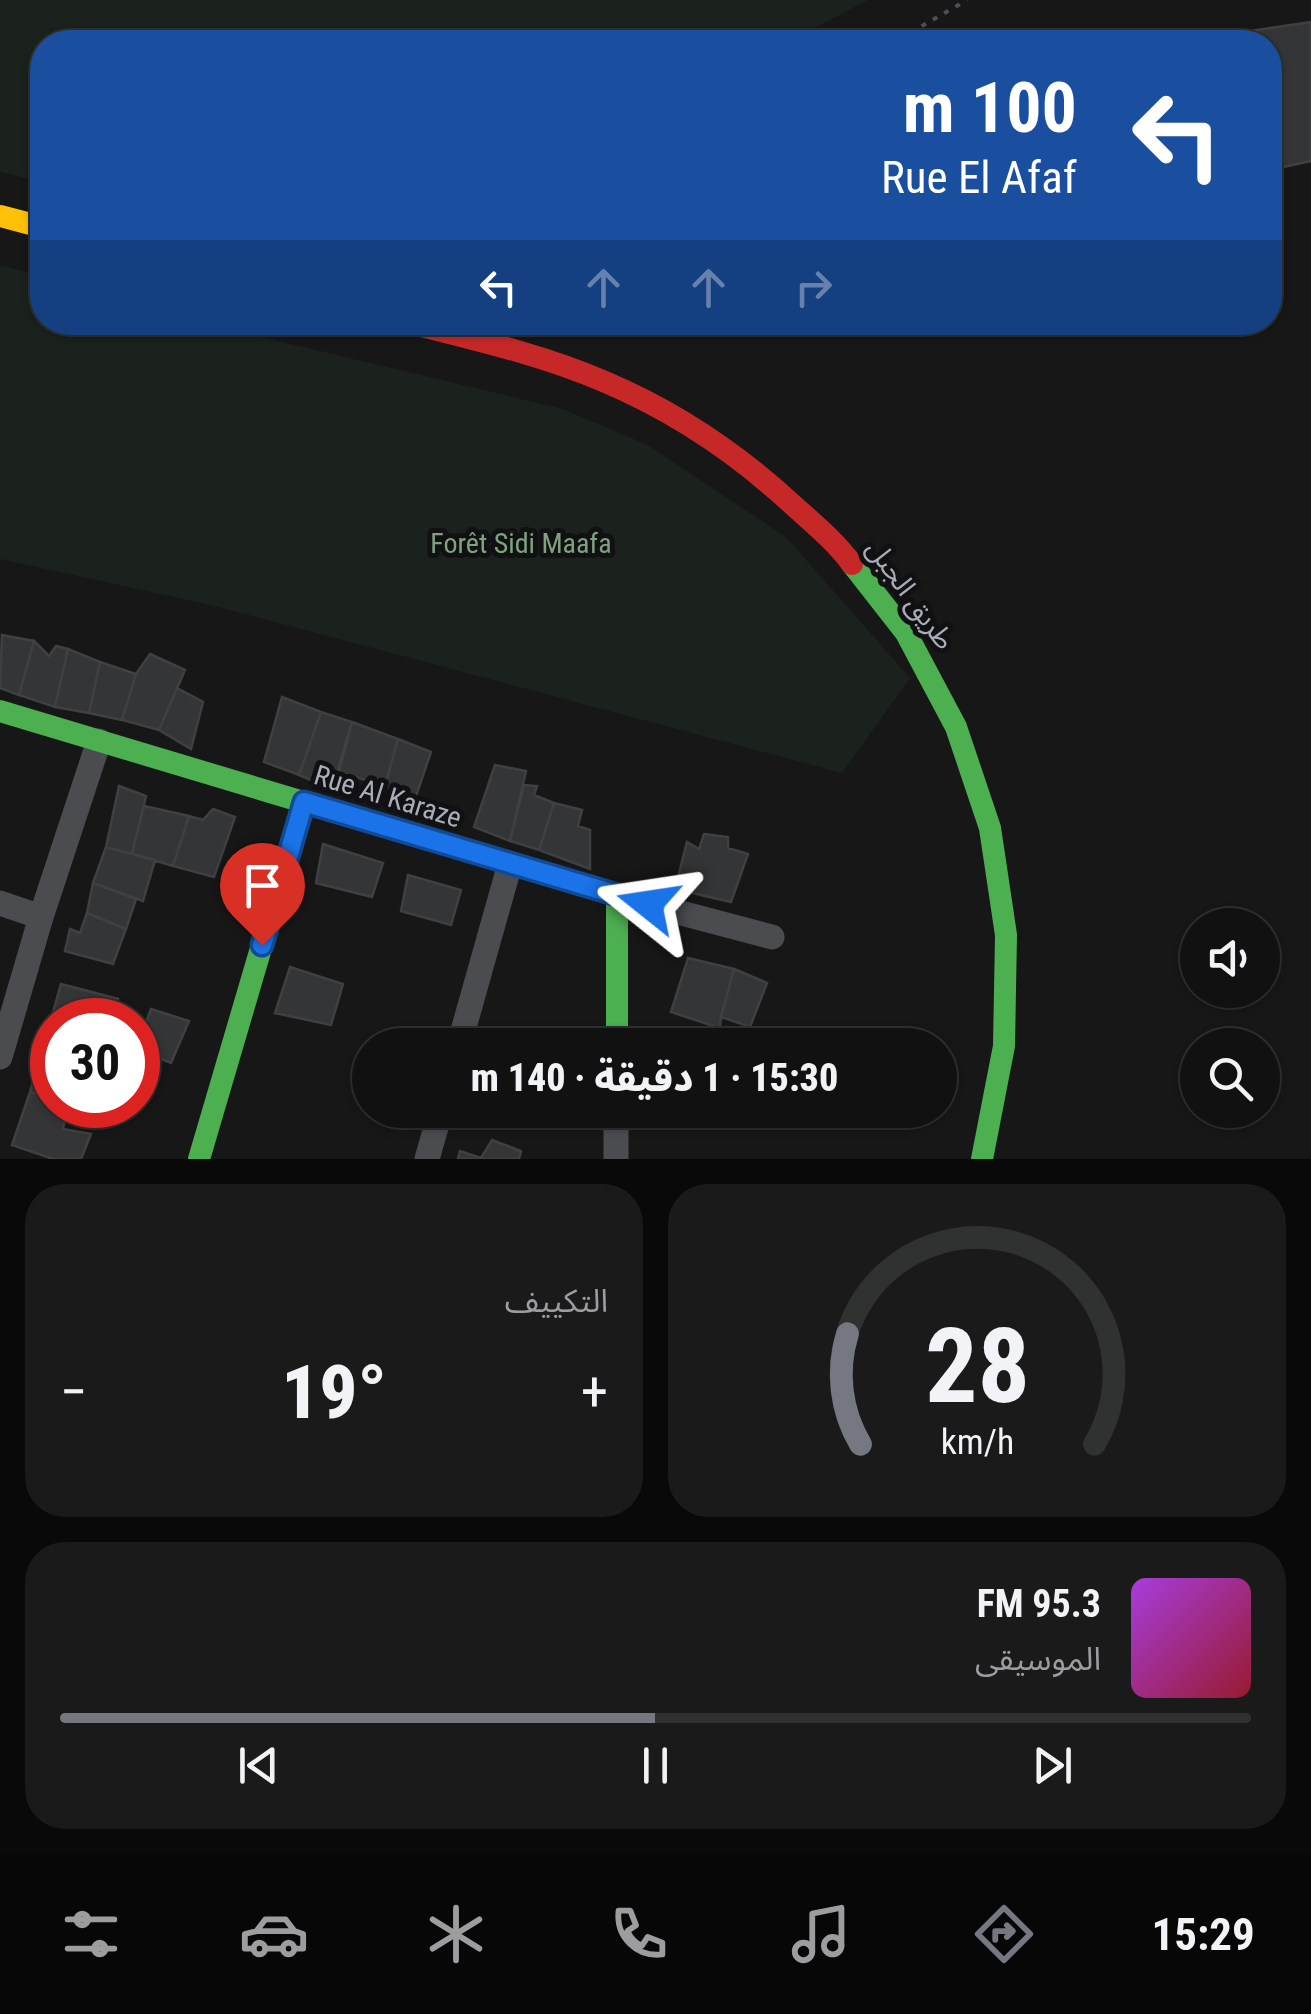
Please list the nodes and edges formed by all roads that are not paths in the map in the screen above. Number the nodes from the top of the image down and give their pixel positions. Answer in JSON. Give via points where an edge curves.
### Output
{"nodes":[{"id":1,"x":0,"y":216,"type":"edge"},
{"id":2,"x":30,"y":224,"type":"edge"},
{"id":3,"x":458,"y":335,"type":"edge"},
{"id":4,"x":0,"y":712,"type":"edge"},
{"id":5,"x":100,"y":740,"type":"junction"},
{"id":6,"x":304,"y":802,"type":"junction"},
{"id":7,"x":510,"y":864,"type":"junction"},
{"id":8,"x":617,"y":896,"type":"junction"},
{"id":9,"x":0,"y":903,"type":"edge"},
{"id":10,"x":42,"y":917,"type":"junction"},
{"id":11,"x":772,"y":936,"type":"dead end"},
{"id":12,"x":464,"y":1028,"type":"edge"},
{"id":13,"x":617,"y":1028,"type":"edge"},
{"id":14,"x":0,"y":1057,"type":"edge"},
{"id":15,"x":436,"y":1128,"type":"edge"},
{"id":16,"x":616,"y":1128,"type":"edge"},
{"id":17,"x":200,"y":1159,"type":"edge"},
{"id":18,"x":427,"y":1159,"type":"edge"},
{"id":19,"x":616,"y":1159,"type":"edge"},
{"id":20,"x":982,"y":1159,"type":"edge"}],
"edges":[{"from":1,"to":2,"type":"street"},
{"from":3,"to":20,"type":"street","name":"طريق الجبل","via":[[571,368],[697,429],[826,532],[903,626],[938,684],[978,782],[1005,915],[1007,1004]]},
{"from":4,"to":5,"type":"street","name":"Rue Al Karaze"},
{"from":5,"to":6,"type":"street","name":"Rue Al Karaze"},
{"from":5,"to":10,"type":"street"},
{"from":6,"to":7,"type":"street","name":"Rue Al Karaze"},
{"from":6,"to":17,"type":"street"},
{"from":7,"to":8,"type":"street","name":"Rue Al Karaze"},
{"from":7,"to":12,"type":"street"},
{"from":8,"to":11,"type":"street"},
{"from":8,"to":13,"type":"street"},
{"from":9,"to":10,"type":"street"},
{"from":10,"to":14,"type":"street"},
{"from":15,"to":18,"type":"street"},
{"from":16,"to":19,"type":"street"}]}
